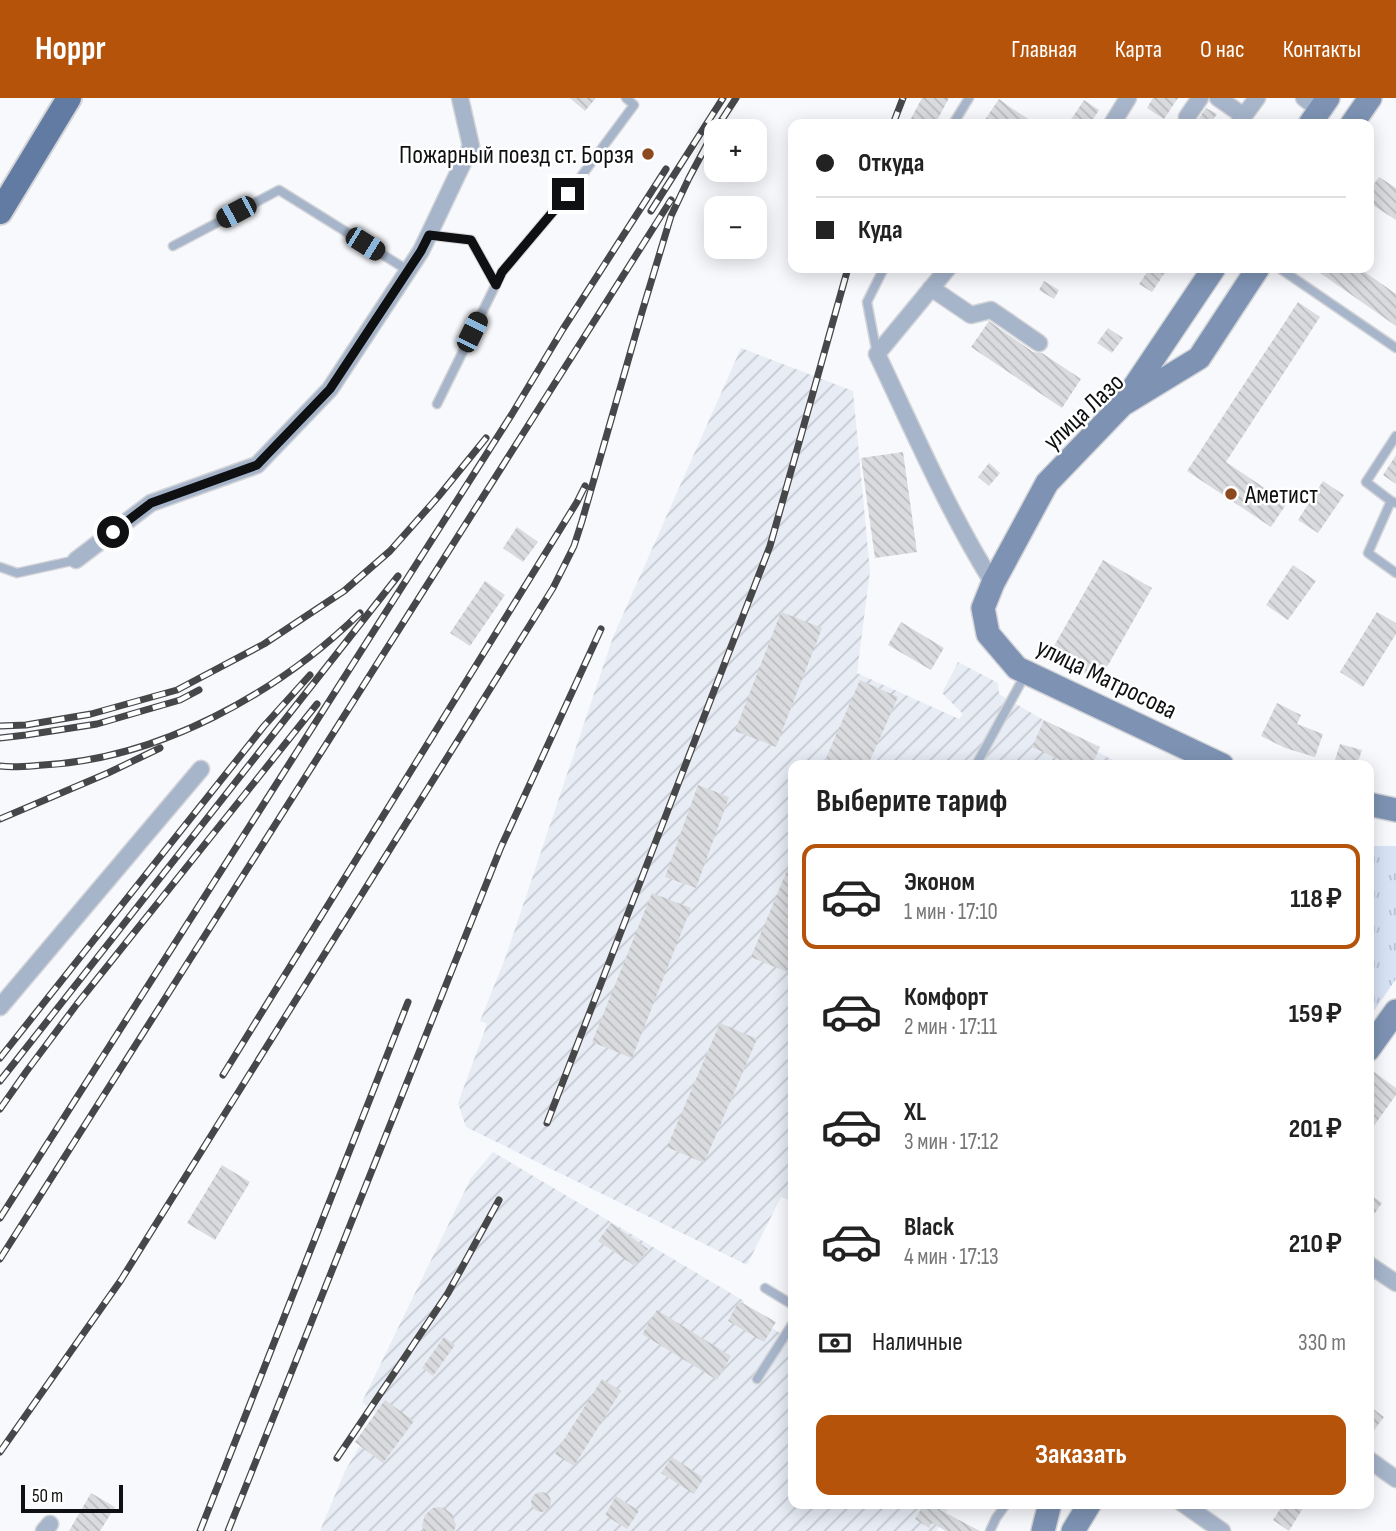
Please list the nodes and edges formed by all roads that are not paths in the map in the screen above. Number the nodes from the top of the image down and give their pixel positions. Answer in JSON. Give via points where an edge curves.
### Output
{"nodes":[{"id":1,"x":69,"y":98,"type":"edge"},
{"id":2,"x":460,"y":98,"type":"edge"},
{"id":3,"x":626,"y":98,"type":"edge"},
{"id":4,"x":969,"y":98,"type":"edge"},
{"id":5,"x":1128,"y":98,"type":"edge"},
{"id":6,"x":1200,"y":98,"type":"edge"},
{"id":7,"x":1218,"y":98,"type":"edge"},
{"id":8,"x":1257,"y":98,"type":"edge"},
{"id":9,"x":1370,"y":98,"type":"edge"},
{"id":10,"x":1187,"y":117,"type":"dead end"},
{"id":11,"x":956,"y":119,"type":"edge"},
{"id":12,"x":1115,"y":119,"type":"edge"},
{"id":13,"x":1240,"y":119,"type":"edge"},
{"id":14,"x":1242,"y":119,"type":"edge"},
{"id":15,"x":1355,"y":119,"type":"edge"},
{"id":16,"x":0,"y":212,"type":"edge"},
{"id":17,"x":429,"y":235,"type":"junction"},
{"id":18,"x":173,"y":246,"type":"dead end"},
{"id":19,"x":408,"y":271,"type":"junction"},
{"id":20,"x":882,"y":273,"type":"edge"},
{"id":21,"x":943,"y":273,"type":"edge"},
{"id":22,"x":1211,"y":273,"type":"edge"},
{"id":23,"x":1255,"y":273,"type":"edge"},
{"id":24,"x":1286,"y":273,"type":"edge"},
{"id":25,"x":496,"y":285,"type":"junction"},
{"id":26,"x":932,"y":288,"type":"junction"},
{"id":27,"x":1040,"y":343,"type":"dead end"},
{"id":28,"x":1396,"y":348,"type":"edge"},
{"id":29,"x":877,"y":354,"type":"junction"},
{"id":30,"x":437,"y":404,"type":"dead end"},
{"id":31,"x":1122,"y":405,"type":"junction"},
{"id":32,"x":1396,"y":436,"type":"edge"},
{"id":33,"x":1394,"y":502,"type":"edge"},
{"id":34,"x":76,"y":560,"type":"joint"},
{"id":35,"x":0,"y":568,"type":"edge"},
{"id":36,"x":1396,"y":573,"type":"edge"},
{"id":37,"x":993,"y":583,"type":"junction"},
{"id":38,"x":1027,"y":673,"type":"junction"},
{"id":39,"x":979,"y":760,"type":"edge"},
{"id":40,"x":1211,"y":760,"type":"edge"},
{"id":41,"x":201,"y":769,"type":"dead end"},
{"id":42,"x":1374,"y":805,"type":"edge"},
{"id":43,"x":1396,"y":810,"type":"edge"},
{"id":44,"x":0,"y":1007,"type":"edge"},
{"id":45,"x":1396,"y":1011,"type":"edge"},
{"id":46,"x":1374,"y":1042,"type":"edge"},
{"id":47,"x":1374,"y":1268,"type":"edge"},
{"id":48,"x":1396,"y":1283,"type":"edge"},
{"id":49,"x":765,"y":1288,"type":"dead end"},
{"id":50,"x":788,"y":1302,"type":"edge"},
{"id":51,"x":788,"y":1331,"type":"edge"},
{"id":52,"x":757,"y":1379,"type":"dead end"},
{"id":53,"x":1374,"y":1463,"type":"edge"},
{"id":54,"x":1396,"y":1479,"type":"edge"},
{"id":55,"x":1003,"y":1509,"type":"edge"},
{"id":56,"x":1048,"y":1509,"type":"edge"},
{"id":57,"x":1086,"y":1509,"type":"edge"},
{"id":58,"x":1190,"y":1509,"type":"edge"},
{"id":59,"x":1217,"y":1530,"type":"edge"},
{"id":60,"x":990,"y":1531,"type":"edge"},
{"id":61,"x":1043,"y":1531,"type":"edge"},
{"id":62,"x":1073,"y":1531,"type":"edge"}],
"edges":[{"from":1,"to":16,"type":"main road"},
{"from":2,"to":17,"type":"street","via":[[471,146]]},
{"from":3,"to":25,"type":"lane","via":[[634,105]]},
{"from":4,"to":11,"type":"lane"},
{"from":5,"to":12,"type":"street"},
{"from":6,"to":10,"type":"street"},
{"from":7,"to":13,"type":"street"},
{"from":8,"to":14,"type":"street"},
{"from":9,"to":15,"type":"street"},
{"from":17,"to":19,"type":"street"},
{"from":17,"to":25,"type":"lane","via":[[471,240]]},
{"from":18,"to":19,"type":"lane","via":[[279,190]]},
{"from":19,"to":34,"type":"street","via":[[330,389],[257,465],[151,503]]},
{"from":20,"to":29,"type":"lane","via":[[867,302]]},
{"from":21,"to":26,"type":"street"},
{"from":22,"to":31,"type":"street"},
{"from":23,"to":31,"type":"street","name":"улица Лазо","via":[[1199,358]]},
{"from":24,"to":28,"type":"lane"},
{"from":25,"to":30,"type":"lane"},
{"from":26,"to":27,"type":"street","via":[[971,315],[991,310]]},
{"from":26,"to":29,"type":"street"},
{"from":29,"to":37,"type":"street"},
{"from":31,"to":37,"type":"street","name":"улица Лазо","via":[[1047,483]]},
{"from":32,"to":33,"type":"lane","via":[[1366,482]]},
{"from":33,"to":36,"type":"lane","via":[[1368,553]]},
{"from":34,"to":35,"type":"lane","via":[[17,573]]},
{"from":37,"to":38,"type":"street","name":"улица Матросова","via":[[983,608],[988,634],[1017,668]]},
{"from":38,"to":39,"type":"lane"},
{"from":38,"to":40,"type":"street","name":"улица Матросова"},
{"from":41,"to":44,"type":"street"},
{"from":42,"to":43,"type":"street"},
{"from":45,"to":46,"type":"street"},
{"from":47,"to":48,"type":"street"},
{"from":49,"to":50,"type":"lane"},
{"from":51,"to":52,"type":"lane"},
{"from":53,"to":54,"type":"street"},
{"from":55,"to":60,"type":"lane"},
{"from":56,"to":61,"type":"street"},
{"from":57,"to":62,"type":"street"},
{"from":58,"to":59,"type":"street"}]}
